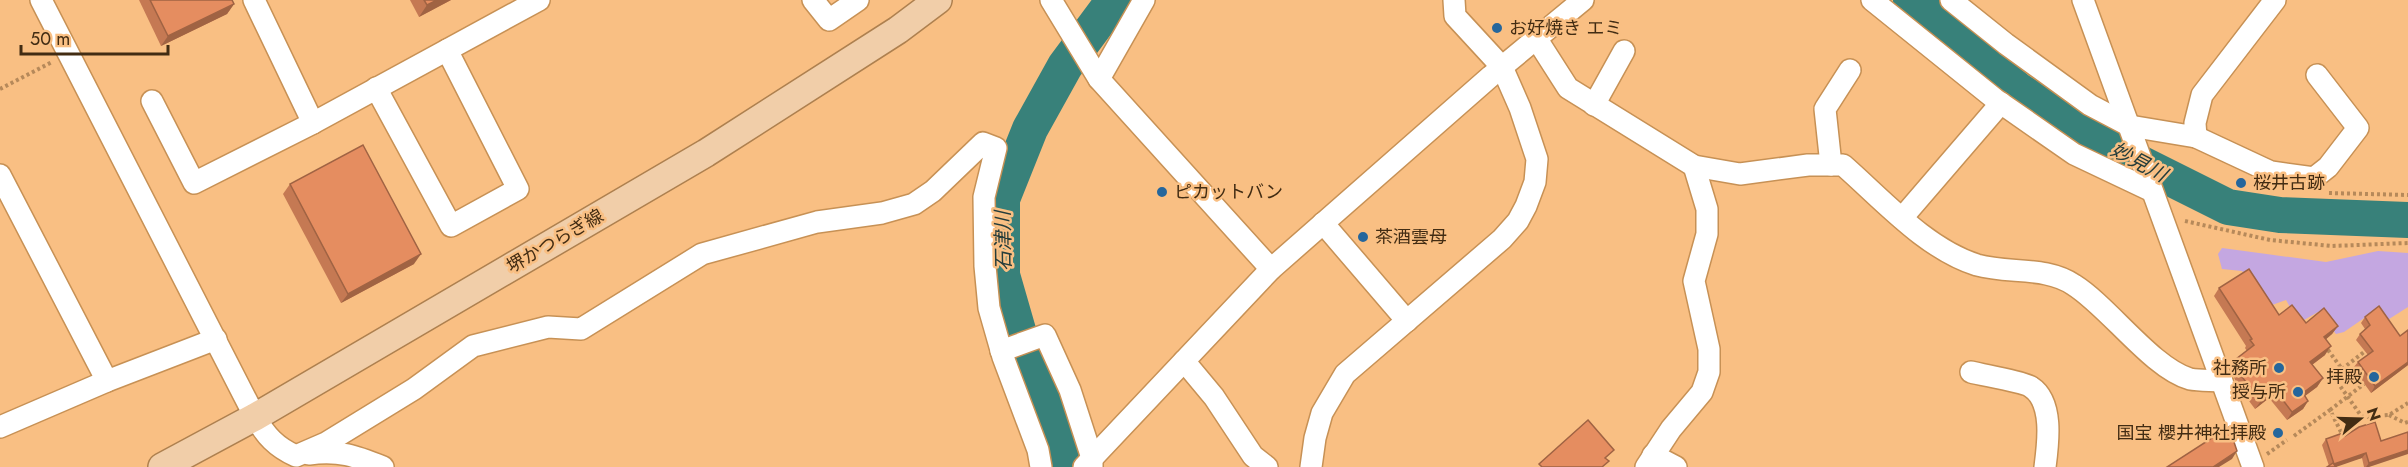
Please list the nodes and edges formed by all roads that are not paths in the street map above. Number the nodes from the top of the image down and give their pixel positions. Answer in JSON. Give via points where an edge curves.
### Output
{"nodes":[{"id":1,"x":41,"y":0,"type":"edge"},
{"id":2,"x":254,"y":0,"type":"edge"},
{"id":3,"x":813,"y":0,"type":"edge"},
{"id":4,"x":858,"y":0,"type":"edge"},
{"id":5,"x":938,"y":0,"type":"edge"},
{"id":6,"x":1144,"y":0,"type":"edge"},
{"id":7,"x":1454,"y":0,"type":"edge"},
{"id":8,"x":1582,"y":0,"type":"edge"},
{"id":9,"x":1872,"y":0,"type":"edge"},
{"id":10,"x":1951,"y":0,"type":"edge"},
{"id":11,"x":2083,"y":0,"type":"edge"},
{"id":12,"x":2275,"y":0,"type":"edge"},
{"id":13,"x":530,"y":2,"type":"edge"},
{"id":14,"x":1056,"y":9,"type":"edge"},
{"id":15,"x":1536,"y":38,"type":"junction"},
{"id":16,"x":447,"y":50,"type":"junction"},
{"id":17,"x":1624,"y":51,"type":"dead end"},
{"id":18,"x":1502,"y":67,"type":"junction"},
{"id":19,"x":1850,"y":70,"type":"dead end"},
{"id":20,"x":1095,"y":72,"type":"junction"},
{"id":21,"x":2317,"y":75,"type":"dead end"},
{"id":22,"x":376,"y":88,"type":"junction"},
{"id":23,"x":152,"y":101,"type":"dead end"},
{"id":24,"x":2001,"y":103,"type":"junction"},
{"id":25,"x":1594,"y":105,"type":"junction"},
{"id":26,"x":313,"y":123,"type":"junction"},
{"id":27,"x":2130,"y":129,"type":"junction"},
{"id":28,"x":2196,"y":137,"type":"junction"},
{"id":29,"x":1831,"y":165,"type":"junction"},
{"id":30,"x":1694,"y":166,"type":"junction"},
{"id":31,"x":0,"y":175,"type":"edge"},
{"id":32,"x":2151,"y":188,"type":"junction"},
{"id":33,"x":1902,"y":218,"type":"junction"},
{"id":34,"x":1323,"y":223,"type":"junction"},
{"id":35,"x":1270,"y":269,"type":"junction"},
{"id":36,"x":1407,"y":321,"type":"junction"},
{"id":37,"x":216,"y":339,"type":"junction"},
{"id":38,"x":1001,"y":351,"type":"junction"},
{"id":39,"x":1184,"y":361,"type":"junction"},
{"id":40,"x":1971,"y":372,"type":"dead end"},
{"id":41,"x":107,"y":381,"type":"junction"},
{"id":42,"x":2222,"y":381,"type":"junction"},
{"id":43,"x":255,"y":417,"type":"junction"},
{"id":44,"x":0,"y":427,"type":"edge"},
{"id":45,"x":296,"y":456,"type":"junction"},
{"id":46,"x":1650,"y":461,"type":"edge"},
{"id":47,"x":2257,"y":462,"type":"edge"},
{"id":48,"x":1089,"y":464,"type":"edge"},
{"id":49,"x":162,"y":467,"type":"edge"},
{"id":50,"x":383,"y":467,"type":"edge"},
{"id":51,"x":1041,"y":467,"type":"edge"},
{"id":52,"x":1267,"y":467,"type":"edge"},
{"id":53,"x":1311,"y":467,"type":"edge"},
{"id":54,"x":1676,"y":467,"type":"edge"},
{"id":55,"x":2045,"y":467,"type":"edge"}],
"edges":[{"from":1,"to":37,"type":"street"},
{"from":2,"to":26,"type":"street"},
{"from":3,"to":4,"type":"street","via":[[829,20]]},
{"from":5,"to":43,"type":"main road","name":"堺かつらぎ線","via":[[898,30],[706,153]]},
{"from":6,"to":20,"type":"street"},
{"from":7,"to":18,"type":"street","via":[[1455,16]]},
{"from":8,"to":15,"type":"street"},
{"from":9,"to":24,"type":"street"},
{"from":10,"to":27,"type":"street","via":[[2006,45]]},
{"from":11,"to":27,"type":"street"},
{"from":12,"to":28,"type":"street","via":[[2202,96],[2195,123]]},
{"from":13,"to":16,"type":"street"},
{"from":14,"to":20,"type":"street"},
{"from":15,"to":18,"type":"street"},
{"from":15,"to":25,"type":"street","via":[[1568,88]]},
{"from":16,"to":22,"type":"street"},
{"from":16,"to":22,"type":"street","via":[[518,189],[451,226]]},
{"from":17,"to":25,"type":"street"},
{"from":18,"to":34,"type":"street"},
{"from":18,"to":36,"type":"street","via":[[1537,159],[1535,182],[1526,206],[1502,239]]},
{"from":19,"to":29,"type":"street","via":[[1825,109]]},
{"from":20,"to":35,"type":"street"},
{"from":21,"to":28,"type":"street","via":[[2358,128],[2328,167],[2314,178],[2271,172]]},
{"from":22,"to":26,"type":"street"},
{"from":23,"to":26,"type":"street","via":[[194,183]]},
{"from":24,"to":32,"type":"street","via":[[2074,154]]},
{"from":24,"to":33,"type":"street"},
{"from":25,"to":30,"type":"street"},
{"from":27,"to":28,"type":"street"},
{"from":27,"to":32,"type":"street"},
{"from":29,"to":30,"type":"street","via":[[1740,174]]},
{"from":29,"to":33,"type":"street","via":[[1843,165]]},
{"from":30,"to":46,"type":"street","via":[[1707,209],[1707,234],[1694,281],[1709,349],[1709,372],[1702,392]]},
{"from":31,"to":41,"type":"street"},
{"from":32,"to":42,"type":"street"},
{"from":33,"to":42,"type":"street","via":[[1928,241],[1976,264],[2051,274],[2074,285],[2163,364],[2190,379]]},
{"from":34,"to":35,"type":"street"},
{"from":34,"to":36,"type":"street"},
{"from":35,"to":39,"type":"street"},
{"from":36,"to":53,"type":"street","via":[[1345,374],[1322,413]]},
{"from":37,"to":41,"type":"street"},
{"from":37,"to":43,"type":"street"},
{"from":38,"to":45,"type":"street","via":[[988,308],[985,255],[984,197],[996,148],[983,142],[933,191],[914,204],[818,222],[702,254],[581,329],[548,327],[473,346],[414,389],[326,443]]},
{"from":38,"to":48,"type":"street","via":[[1045,335],[1070,390]]},
{"from":38,"to":51,"type":"street"},
{"from":39,"to":48,"type":"street"},
{"from":39,"to":52,"type":"street","via":[[1214,397],[1253,456]]},
{"from":40,"to":55,"type":"street","via":[[2031,387],[2045,405]]},
{"from":41,"to":44,"type":"street"},
{"from":42,"to":47,"type":"street"},
{"from":43,"to":45,"type":"street","via":[[265,435]]},
{"from":43,"to":49,"type":"main road","name":"堺かつらぎ線"},
{"from":45,"to":50,"type":"street","via":[[331,451]]},
{"from":46,"to":54,"type":"street"}]}
